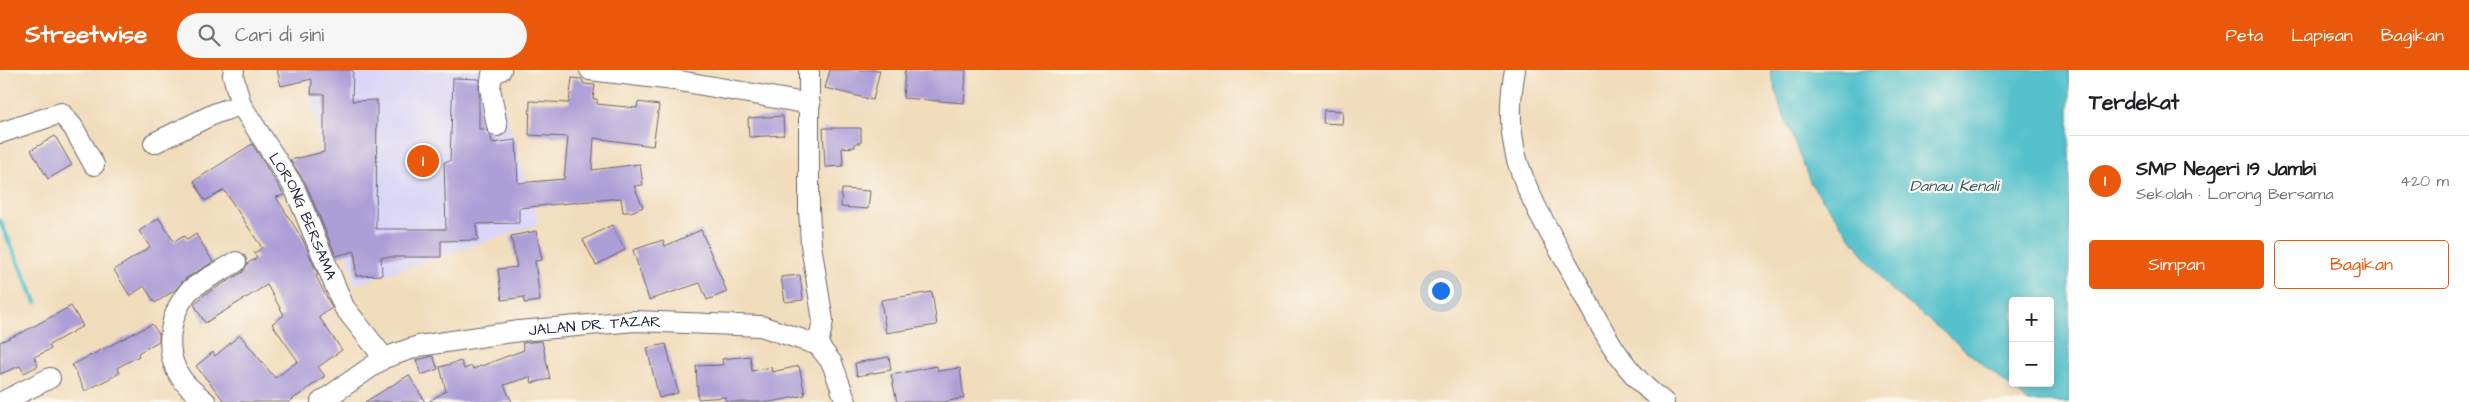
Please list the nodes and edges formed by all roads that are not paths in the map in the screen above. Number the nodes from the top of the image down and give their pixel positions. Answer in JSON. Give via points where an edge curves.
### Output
{"nodes":[{"id":1,"x":234,"y":70,"type":"edge"},
{"id":2,"x":501,"y":70,"type":"edge"},
{"id":3,"x":590,"y":70,"type":"edge"},
{"id":4,"x":809,"y":70,"type":"edge"},
{"id":5,"x":1515,"y":70,"type":"edge"},
{"id":6,"x":810,"y":104,"type":"junction"},
{"id":7,"x":241,"y":105,"type":"junction"},
{"id":8,"x":497,"y":126,"type":"dead end"},
{"id":9,"x":0,"y":133,"type":"edge"},
{"id":10,"x":154,"y":143,"type":"dead end"},
{"id":11,"x":94,"y":165,"type":"dead end"},
{"id":12,"x":236,"y":262,"type":"dead end"},
{"id":13,"x":818,"y":345,"type":"junction"},
{"id":14,"x":384,"y":358,"type":"junction"},
{"id":15,"x":50,"y":378,"type":"dead end"},
{"id":16,"x":2,"y":402,"type":"edge"},
{"id":17,"x":206,"y":402,"type":"edge"},
{"id":18,"x":321,"y":402,"type":"edge"},
{"id":19,"x":846,"y":402,"type":"edge"},
{"id":20,"x":1664,"y":402,"type":"edge"}],
"edges":[{"from":1,"to":7,"type":"street","name":"LORONG BERSAMA"},
{"from":2,"to":8,"type":"street","via":[[492,74],[490,88]]},
{"from":3,"to":6,"type":"street","via":[[674,80]]},
{"from":4,"to":6,"type":"street"},
{"from":5,"to":20,"type":"street","via":[[1510,120],[1517,160],[1533,204],[1630,371],[1646,390]]},
{"from":6,"to":13,"type":"street","via":[[811,245],[823,321]]},
{"from":7,"to":10,"type":"street","via":[[216,112]]},
{"from":7,"to":14,"type":"street","name":"LORONG BERSAMA","via":[[294,187],[344,307]]},
{"from":9,"to":11,"type":"street","via":[[61,113]]},
{"from":12,"to":17,"type":"street","via":[[188,292],[172,318],[170,334],[178,372]]},
{"from":13,"to":14,"type":"street","name":"JALAN DR. TAZAR","via":[[762,326],[635,321],[518,331],[419,346]]},
{"from":13,"to":19,"type":"street","via":[[832,363]]},
{"from":14,"to":18,"type":"street","name":"JALAN DR. TAZAR"},
{"from":15,"to":16,"type":"street"}]}
